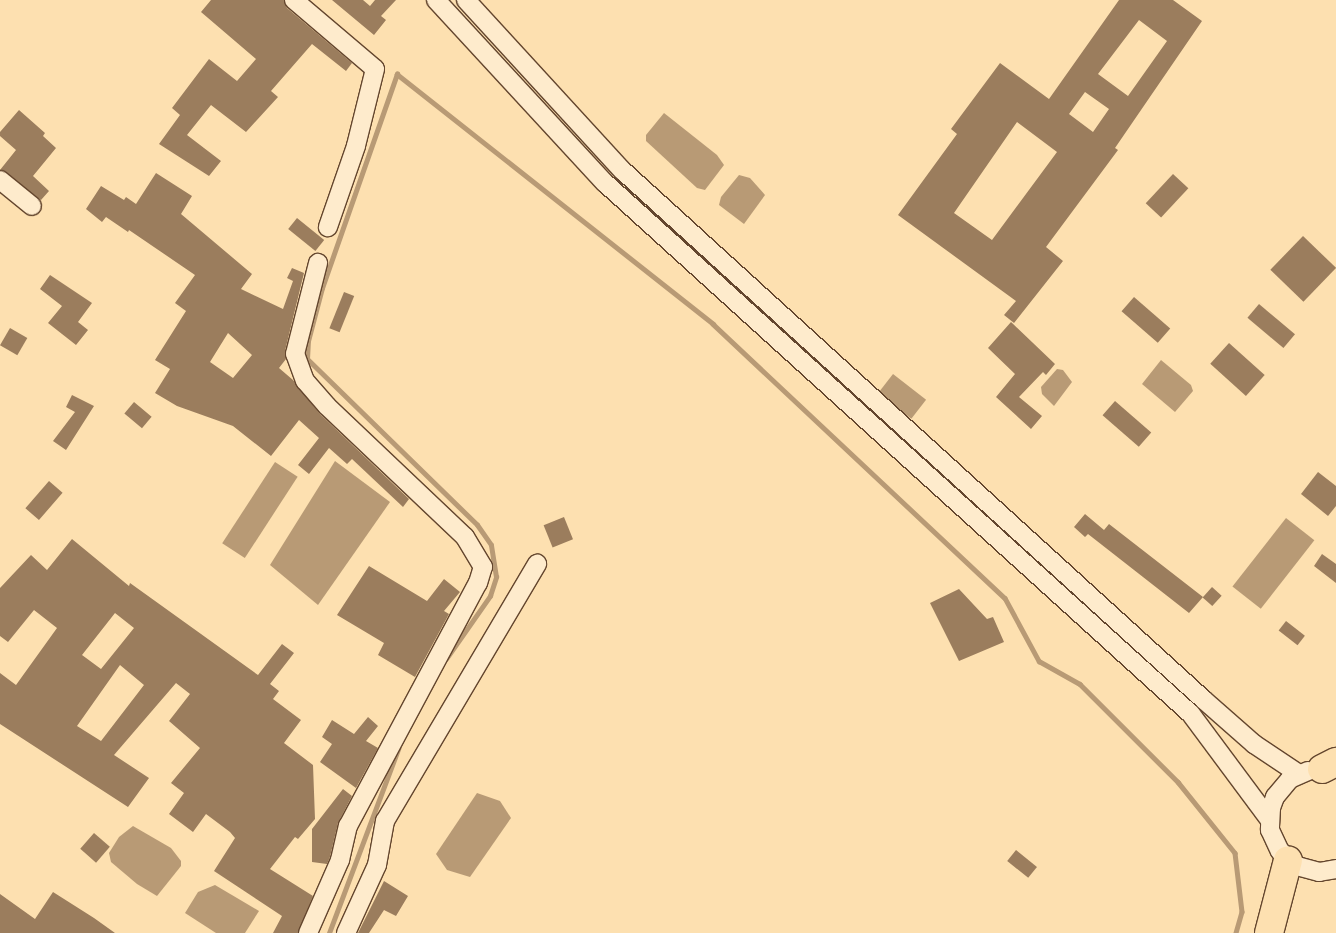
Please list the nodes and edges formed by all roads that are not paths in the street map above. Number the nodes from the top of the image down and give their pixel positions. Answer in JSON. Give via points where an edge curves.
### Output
{"nodes":[{"id":1,"x":294,"y":0,"type":"edge"},
{"id":2,"x":436,"y":0,"type":"edge"},
{"id":3,"x":466,"y":0,"type":"edge"},
{"id":4,"x":0,"y":180,"type":"edge"},
{"id":5,"x":32,"y":206,"type":"dead end"},
{"id":6,"x":328,"y":227,"type":"dead end"},
{"id":7,"x":318,"y":263,"type":"dead end"},
{"id":8,"x":537,"y":564,"type":"dead end"},
{"id":9,"x":1323,"y":769,"type":"edge"},
{"id":10,"x":1269,"y":819,"type":"junction"},
{"id":11,"x":1288,"y":860,"type":"junction"},
{"id":12,"x":1336,"y":869,"type":"edge"},
{"id":13,"x":308,"y":933,"type":"edge"},
{"id":14,"x":346,"y":933,"type":"edge"},
{"id":15,"x":1270,"y":933,"type":"edge"}],
"edges":[{"from":1,"to":6,"type":"street","via":[[375,69],[356,146]]},
{"from":2,"to":10,"type":"street","via":[[604,182],[1191,714]]},
{"from":3,"to":9,"type":"street","via":[[622,170],[1204,700],[1254,744]]},
{"from":4,"to":5,"type":"street"},
{"from":7,"to":13,"type":"street","via":[[295,354],[305,381],[327,406],[465,537],[483,567],[478,583],[348,826],[337,868]]},
{"from":8,"to":14,"type":"street","via":[[385,821],[377,866]]},
{"from":9,"to":10,"type":"street","via":[[1281,787]]},
{"from":10,"to":11,"type":"street","via":[[1274,841]]},
{"from":11,"to":12,"type":"street","via":[[1308,870]]},
{"from":11,"to":15,"type":"main road"}]}
